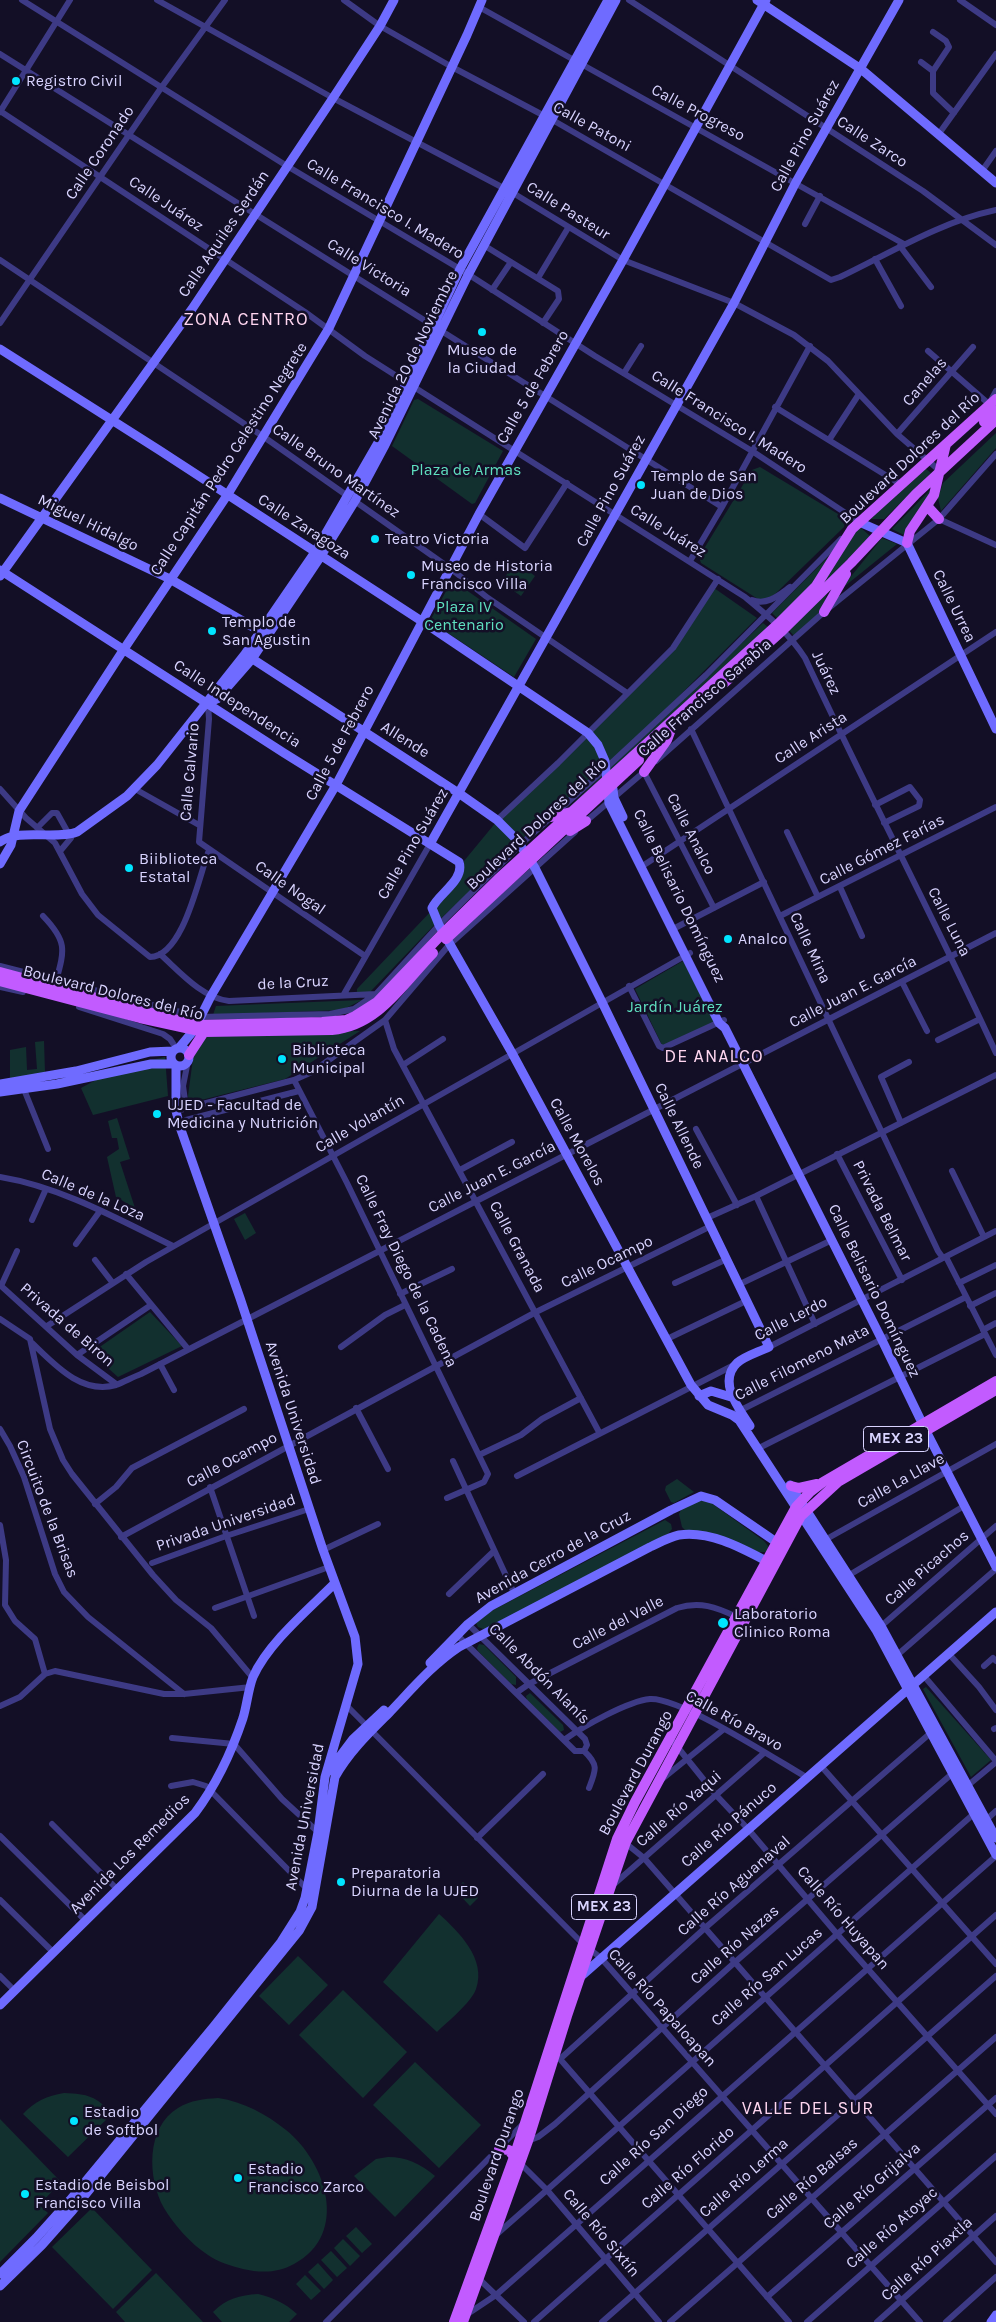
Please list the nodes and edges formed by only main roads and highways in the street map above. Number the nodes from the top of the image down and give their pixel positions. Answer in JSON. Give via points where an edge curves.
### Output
{"nodes":[{"id":1,"x":994,"y":404,"type":"edge"},
{"id":2,"x":996,"y":420,"type":"edge"},
{"id":3,"x":946,"y":444,"type":"junction"},
{"id":4,"x":943,"y":468,"type":"junction"},
{"id":5,"x":928,"y":507,"type":"junction"},
{"id":6,"x":939,"y":519,"type":"road end"},
{"id":7,"x":907,"y":543,"type":"road end"},
{"id":8,"x":851,"y":562,"type":"junction"},
{"id":9,"x":824,"y":612,"type":"road end"},
{"id":10,"x":781,"y":627,"type":"junction"},
{"id":11,"x":670,"y":732,"type":"junction"},
{"id":12,"x":644,"y":772,"type":"road end"},
{"id":13,"x":610,"y":786,"type":"junction"},
{"id":14,"x":572,"y":812,"type":"junction"},
{"id":15,"x":550,"y":817,"type":"road end"},
{"id":16,"x":586,"y":822,"type":"road end"},
{"id":17,"x":554,"y":839,"type":"junction"},
{"id":18,"x":528,"y":857,"type":"junction"},
{"id":19,"x":0,"y":972,"type":"edge"},
{"id":20,"x":0,"y":981,"type":"edge"},
{"id":21,"x":142,"y":1002,"type":"road end"},
{"id":22,"x":153,"y":1013,"type":"junction"},
{"id":23,"x":127,"y":1014,"type":"junction"},
{"id":24,"x":138,"y":1026,"type":"road end"},
{"id":25,"x":199,"y":1026,"type":"junction"},
{"id":26,"x":189,"y":1055,"type":"road end"},
{"id":27,"x":996,"y":1381,"type":"edge"},
{"id":28,"x":996,"y":1390,"type":"edge"},
{"id":29,"x":924,"y":1427,"type":"junction"},
{"id":30,"x":823,"y":1482,"type":"junction"},
{"id":31,"x":791,"y":1486,"type":"road end"},
{"id":32,"x":801,"y":1509,"type":"junction"},
{"id":33,"x":771,"y":1563,"type":"junction"},
{"id":34,"x":691,"y":1711,"type":"junction"},
{"id":35,"x":674,"y":1743,"type":"junction"},
{"id":36,"x":622,"y":1840,"type":"junction"},
{"id":37,"x":586,"y":1947,"type":"junction"},
{"id":38,"x":554,"y":2057,"type":"junction"},
{"id":39,"x":531,"y":2119,"type":"junction"},
{"id":40,"x":499,"y":2149,"type":"road end"},
{"id":41,"x":517,"y":2160,"type":"junction"},
{"id":42,"x":475,"y":2275,"type":"junction"},
{"id":43,"x":464,"y":2319,"type":"edge"},
{"id":44,"x":454,"y":2322,"type":"edge"}],
"edges":[{"from":1,"to":3,"type":"main road","name":"Boulevard Dolores del Río"},
{"from":1,"to":4,"type":"main road","via":[[949,456]]},
{"from":2,"to":4,"type":"main road","name":"Boulevard Dolores del Río"},
{"from":3,"to":4,"type":"main road"},
{"from":3,"to":10,"type":"main road","name":"Boulevard Dolores del Río","via":[[856,525],[816,586]]},
{"from":4,"to":5,"type":"main road"},
{"from":4,"to":8,"type":"main road","name":"Boulevard Dolores del Río"},
{"from":5,"to":6,"type":"main road"},
{"from":5,"to":7,"type":"main road","via":[[910,531]]},
{"from":8,"to":9,"type":"main road"},
{"from":8,"to":10,"type":"main road","name":"Boulevard Dolores del Río"},
{"from":10,"to":11,"type":"main road","name":"Boulevard Dolores del Río"},
{"from":10,"to":13,"type":"main road","name":"Boulevard Dolores del Río"},
{"from":11,"to":12,"type":"main road"},
{"from":11,"to":13,"type":"main road","name":"Boulevard Dolores del Río"},
{"from":13,"to":14,"type":"main road","name":"Boulevard Dolores del Río"},
{"from":13,"to":17,"type":"main road","name":"Boulevard Dolores del Río"},
{"from":14,"to":15,"type":"main road"},
{"from":14,"to":18,"type":"main road","name":"Boulevard Dolores del Río"},
{"from":16,"to":17,"type":"main road"},
{"from":17,"to":18,"type":"main road","name":"Boulevard Dolores del Río"},
{"from":18,"to":25,"type":"main road","name":"Boulevard Dolores del Río","via":[[376,1002],[355,1016],[322,1022]]},
{"from":19,"to":22,"type":"main road","name":"Boulevard Dolores del Río"},
{"from":20,"to":23,"type":"main road","name":"Boulevard Dolores del Río"},
{"from":21,"to":22,"type":"main road"},
{"from":22,"to":25,"type":"main road","name":"Boulevard Dolores del Río"},
{"from":23,"to":24,"type":"main road"},
{"from":23,"to":25,"type":"main road","name":"Boulevard Dolores del Río"},
{"from":25,"to":26,"type":"main road"},
{"from":27,"to":29,"type":"main road","name":"Boulevard Durango","number":"MEX 23"},
{"from":28,"to":29,"type":"main road","name":"Boulevard Durango","number":"MEX 23"},
{"from":29,"to":30,"type":"main road","name":"Boulevard Durango","number":"MEX 23"},
{"from":29,"to":32,"type":"main road","name":"Boulevard Durango","number":"MEX 23"},
{"from":30,"to":31,"type":"main road","via":[[804,1488]]},
{"from":30,"to":32,"type":"main road","name":"Boulevard Durango","number":"MEX 23"},
{"from":32,"to":33,"type":"main road","name":"Boulevard Durango","number":"MEX 23"},
{"from":33,"to":34,"type":"main road","name":"Boulevard Durango","number":"MEX 23"},
{"from":33,"to":34,"type":"main road","name":"Boulevard Durango","number":"MEX 23","via":[[737,1617]]},
{"from":34,"to":35,"type":"main road","name":"Boulevard Durango","number":"MEX 23"},
{"from":35,"to":36,"type":"main road","name":"Boulevard Durango","number":"MEX 23","via":[[656,1784]]},
{"from":35,"to":36,"type":"main road","name":"Boulevard Durango","number":"MEX 23","via":[[635,1802]]},
{"from":36,"to":37,"type":"main road","name":"Boulevard Durango","number":"MEX 23"},
{"from":36,"to":37,"type":"main road","name":"Boulevard Durango","number":"MEX 23","via":[[612,1886]]},
{"from":37,"to":38,"type":"main road","name":"Boulevard Durango","number":"MEX 23","via":[[580,1978]]},
{"from":37,"to":38,"type":"main road","name":"Boulevard Durango","number":"MEX 23","via":[[570,1983]]},
{"from":38,"to":39,"type":"main road","name":"Boulevard Durango","number":"MEX 23"},
{"from":39,"to":41,"type":"main road","name":"Boulevard Durango","number":"MEX 23"},
{"from":39,"to":41,"type":"main road","name":"Boulevard Durango","number":"MEX 23","via":[[528,2141]]},
{"from":40,"to":41,"type":"main road","via":[[509,2150]]},
{"from":41,"to":42,"type":"main road","name":"Boulevard Durango","number":"MEX 23","via":[[482,2245]]},
{"from":41,"to":42,"type":"main road","name":"Boulevard Durango","number":"MEX 23","via":[[495,2236]]},
{"from":42,"to":43,"type":"main road","name":"Boulevard Durango","number":"MEX 23"},
{"from":42,"to":44,"type":"main road","name":"Boulevard Durango","number":"MEX 23"}]}
